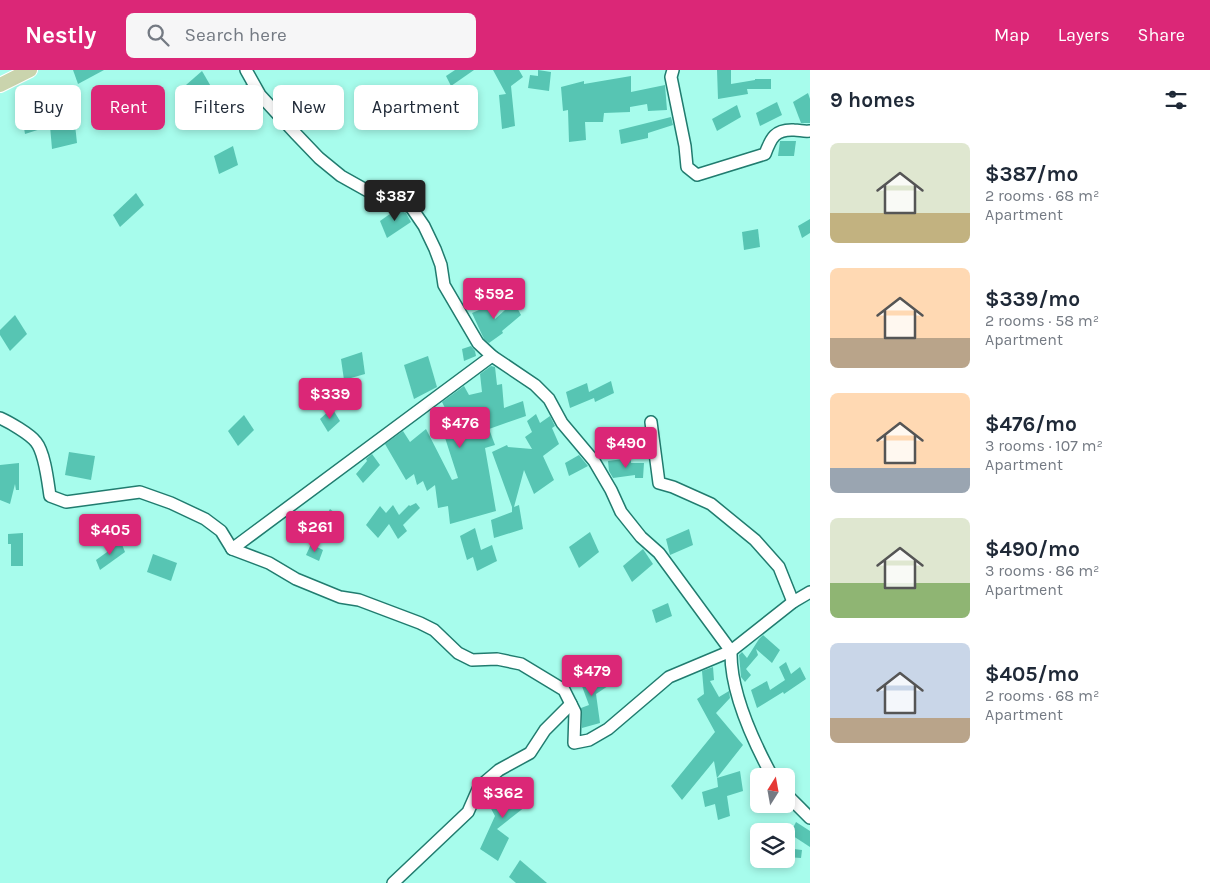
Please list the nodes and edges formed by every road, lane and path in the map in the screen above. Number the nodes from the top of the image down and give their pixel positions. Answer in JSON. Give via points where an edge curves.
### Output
{"nodes":[{"id":1,"x":30,"y":70,"type":"edge"},
{"id":2,"x":246,"y":70,"type":"edge"},
{"id":3,"x":673,"y":70,"type":"edge"},
{"id":4,"x":0,"y":85,"type":"edge"},
{"id":5,"x":810,"y":130,"type":"edge"},
{"id":6,"x":492,"y":356,"type":"junction"},
{"id":7,"x":0,"y":418,"type":"edge"},
{"id":8,"x":651,"y":422,"type":"dead end"},
{"id":9,"x":232,"y":549,"type":"junction"},
{"id":10,"x":810,"y":592,"type":"edge"},
{"id":11,"x":793,"y":602,"type":"junction"},
{"id":12,"x":731,"y":651,"type":"junction"},
{"id":13,"x":571,"y":704,"type":"junction"},
{"id":14,"x":768,"y":768,"type":"edge"},
{"id":15,"x":795,"y":803,"type":"edge"},
{"id":16,"x":810,"y":818,"type":"edge"},
{"id":17,"x":393,"y":883,"type":"edge"}],
"edges":[{"from":1,"to":4,"type":"main road"},
{"from":2,"to":6,"type":"street","via":[[260,95],[319,158],[366,190],[411,207],[435,249],[444,285],[457,309],[478,343]]},
{"from":3,"to":5,"type":"street","via":[[671,77],[687,167],[697,175],[765,154],[771,138],[783,130]]},
{"from":6,"to":9,"type":"street"},
{"from":6,"to":12,"type":"street","via":[[535,385],[549,399],[562,423],[594,461],[621,512],[641,537],[659,552]]},
{"from":7,"to":9,"type":"street","via":[[37,442],[46,468],[50,496],[66,502],[140,492],[205,519],[221,531]]},
{"from":8,"to":11,"type":"street","via":[[659,483],[711,504],[755,540],[779,567]]},
{"from":9,"to":13,"type":"street","via":[[340,597],[359,600],[420,622],[434,630],[458,653],[472,660],[497,659],[521,664],[564,690]]},
{"from":10,"to":11,"type":"street"},
{"from":11,"to":12,"type":"street"},
{"from":12,"to":13,"type":"street","via":[[669,677],[608,729],[588,740],[574,743],[575,712]]},
{"from":12,"to":14,"type":"street","via":[[740,703]]},
{"from":13,"to":17,"type":"street","via":[[545,730],[530,753],[499,770],[479,787],[468,812]]},
{"from":15,"to":16,"type":"street"}]}
